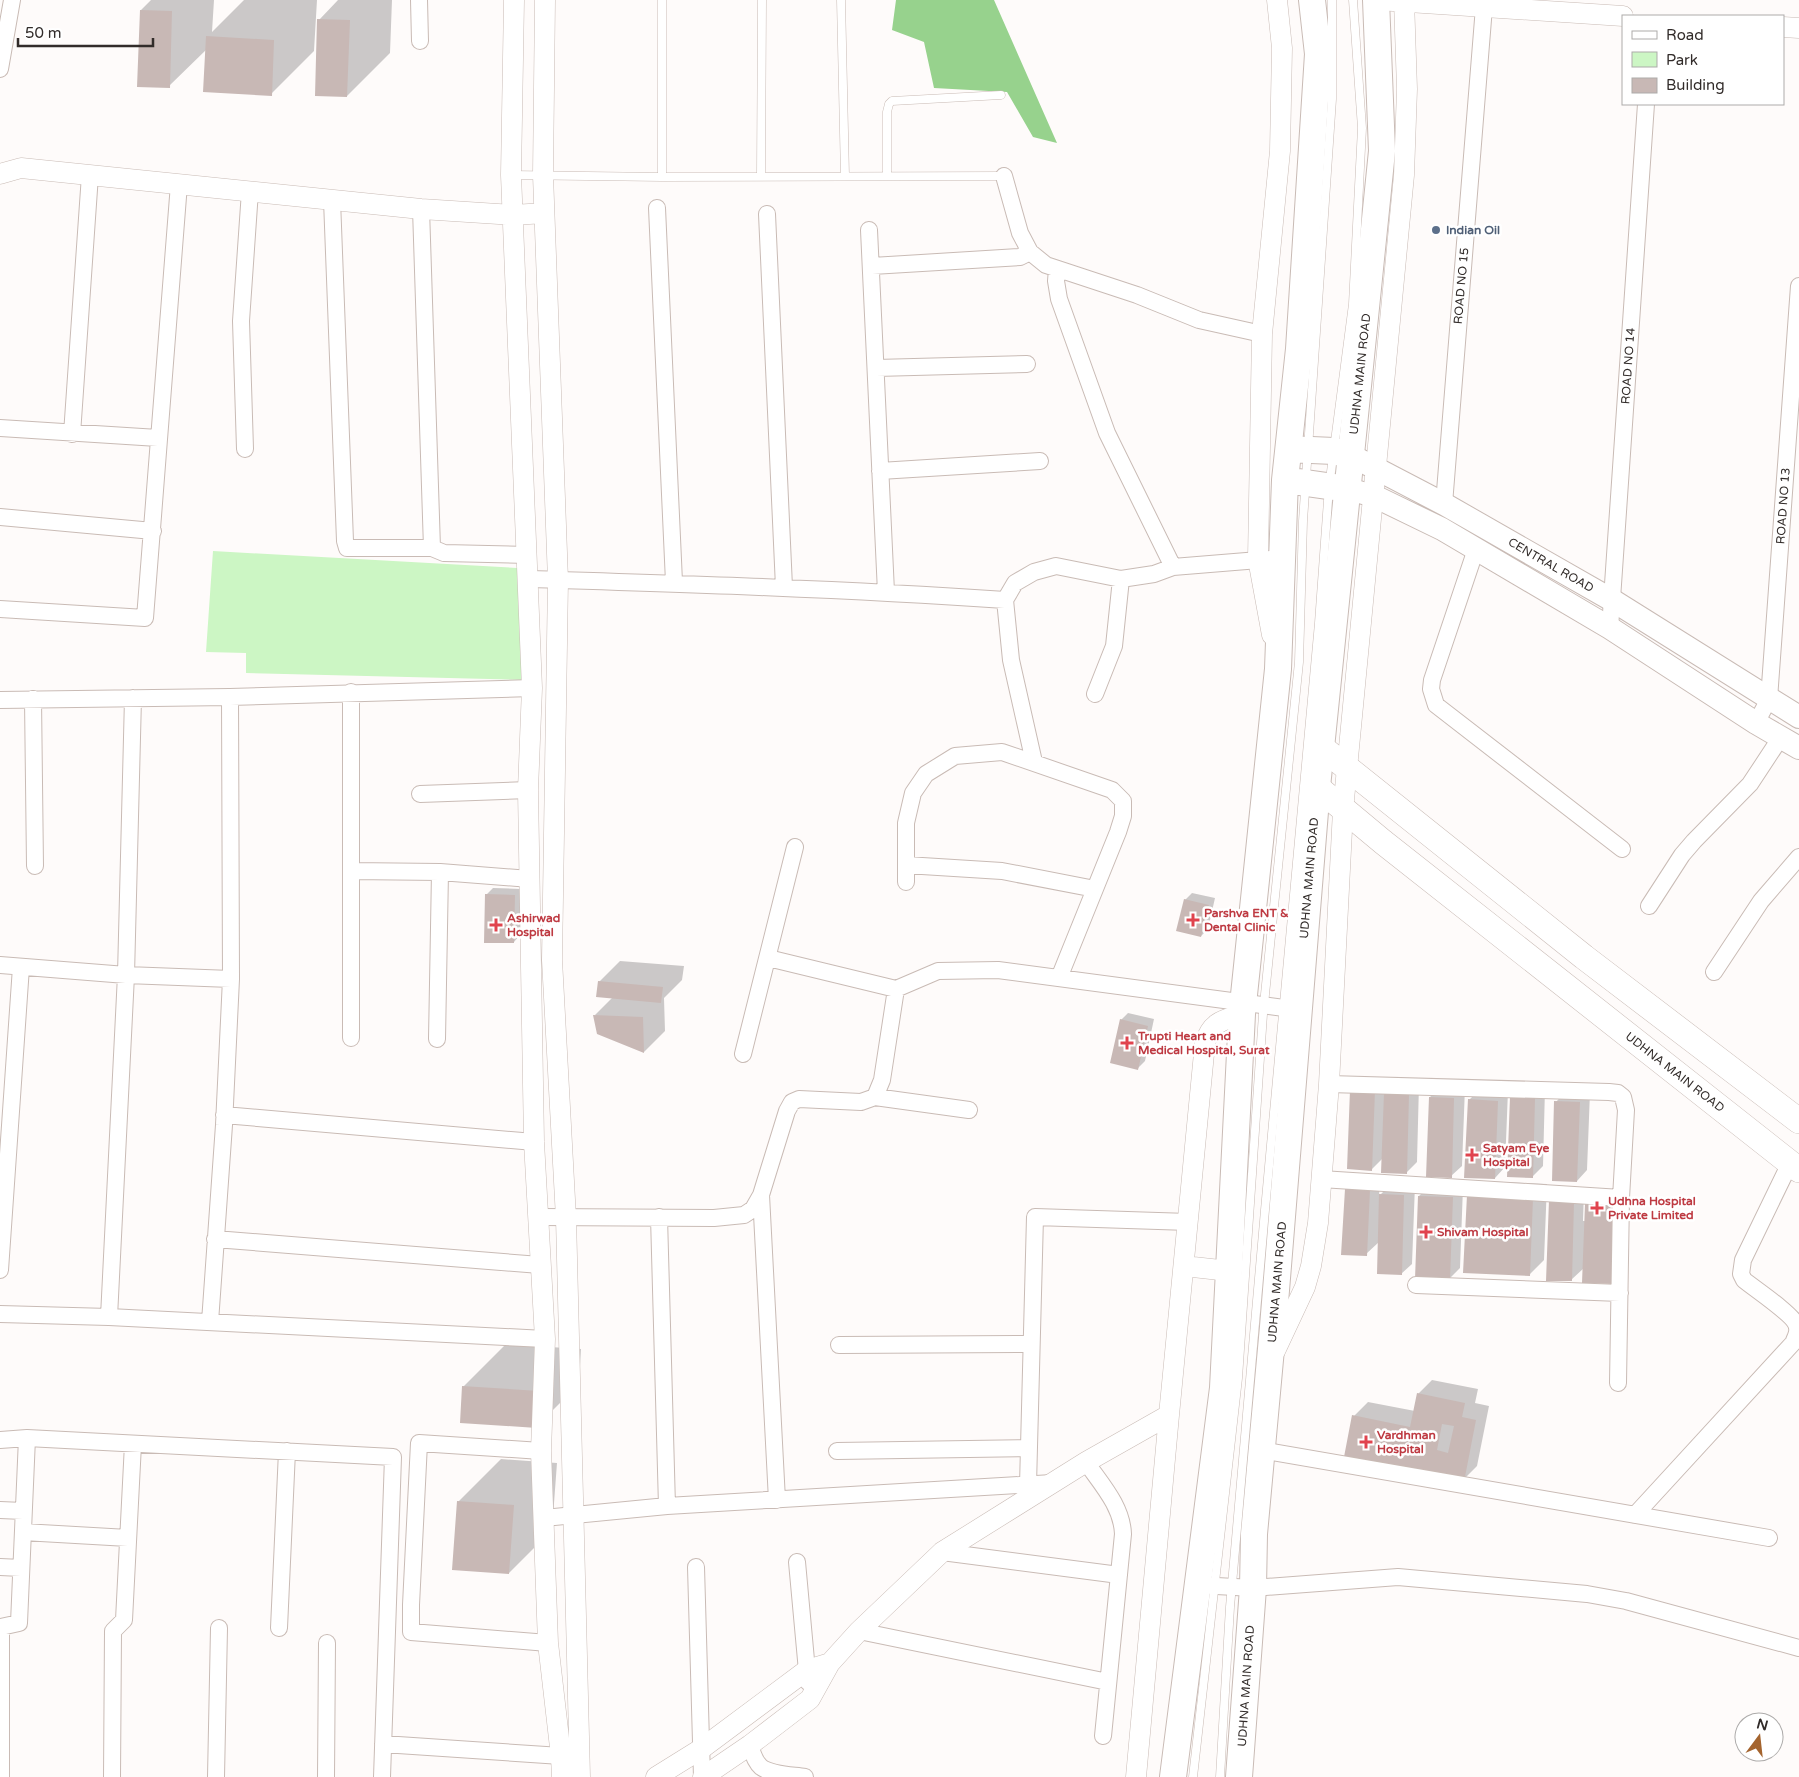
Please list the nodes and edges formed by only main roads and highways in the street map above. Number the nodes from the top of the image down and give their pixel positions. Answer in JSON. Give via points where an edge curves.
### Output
{"nodes":[{"id":1,"x":1312,"y":0,"type":"edge"},
{"id":2,"x":1377,"y":0,"type":"edge"},
{"id":3,"x":1298,"y":448,"type":"junction"},
{"id":4,"x":1343,"y":453,"type":"junction"},
{"id":5,"x":1317,"y":484,"type":"junction"},
{"id":6,"x":1799,"y":717,"type":"edge"},
{"id":7,"x":1790,"y":743,"type":"edge"},
{"id":8,"x":1321,"y":747,"type":"junction"},
{"id":9,"x":1317,"y":787,"type":"junction"},
{"id":10,"x":1799,"y":1121,"type":"edge"},
{"id":11,"x":1794,"y":1166,"type":"edge"},
{"id":12,"x":1173,"y":1777,"type":"edge"},
{"id":13,"x":1239,"y":1777,"type":"edge"}],
"edges":[{"from":1,"to":3,"type":"highway","via":[[1318,54],[1299,349]]},
{"from":2,"to":4,"type":"highway","name":"UDHNA MAIN ROAD","via":[[1382,151]]},
{"from":3,"to":4,"type":"highway","name":"CENTRAL ROAD"},
{"from":3,"to":5,"type":"highway"},
{"from":4,"to":5,"type":"highway","name":"UDHNA MAIN ROAD"},
{"from":4,"to":6,"type":"main road","name":"CENTRAL ROAD","via":[[1444,504],[1612,600]]},
{"from":5,"to":7,"type":"main road","name":"CENTRAL ROAD","via":[[1374,496],[1442,529],[1610,628]]},
{"from":5,"to":8,"type":"highway","name":"UDHNA MAIN ROAD"},
{"from":5,"to":12,"type":"highway","via":[[1270,559],[1278,669],[1229,1271],[1223,1388],[1206,1586]]},
{"from":8,"to":9,"type":"highway","name":"UDHNA MAIN ROAD"},
{"from":8,"to":10,"type":"main road","via":[[1584,957]]},
{"from":9,"to":11,"type":"main road","name":"UDHNA MAIN ROAD"},
{"from":9,"to":13,"type":"highway","name":"UDHNA MAIN ROAD","via":[[1291,1009],[1270,1362],[1254,1534],[1242,1588]]}]}
